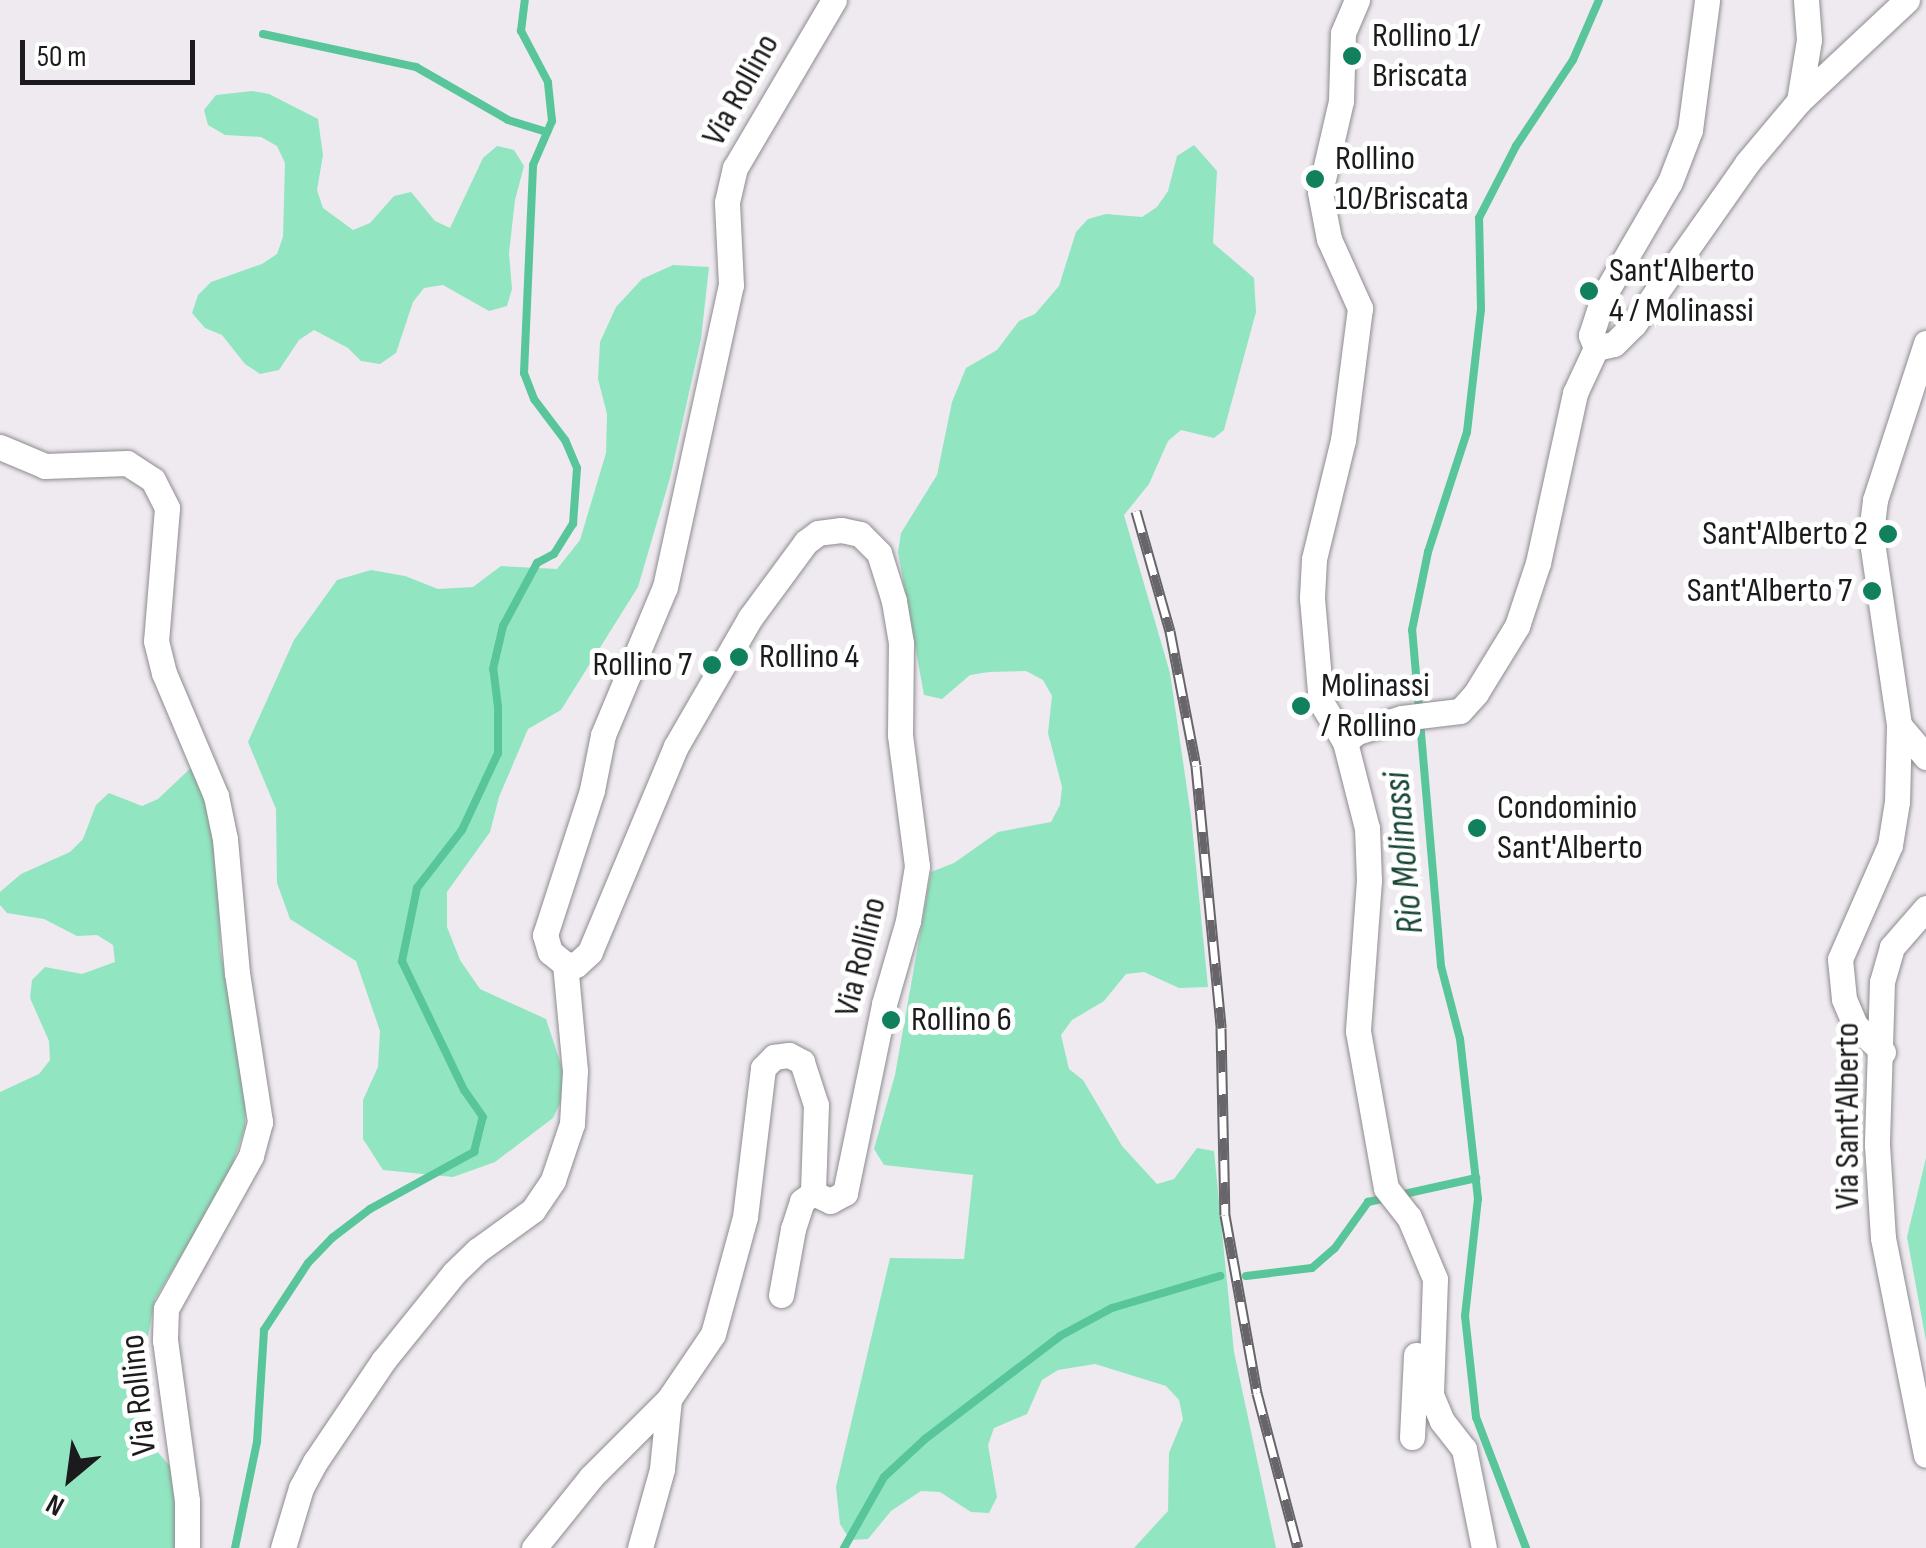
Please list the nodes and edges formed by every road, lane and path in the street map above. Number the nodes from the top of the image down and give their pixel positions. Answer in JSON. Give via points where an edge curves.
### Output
{"nodes":[{"id":1,"x":834,"y":0,"type":"edge"},
{"id":2,"x":1357,"y":0,"type":"edge"},
{"id":3,"x":1366,"y":0,"type":"edge"},
{"id":4,"x":1707,"y":0,"type":"edge"},
{"id":5,"x":1806,"y":0,"type":"edge"},
{"id":6,"x":1907,"y":0,"type":"edge"},
{"id":7,"x":1343,"y":33,"type":"junction"},
{"id":8,"x":1799,"y":101,"type":"junction"},
{"id":9,"x":1926,"y":343,"type":"edge"},
{"id":10,"x":1596,"y":348,"type":"junction"},
{"id":11,"x":0,"y":446,"type":"edge"},
{"id":12,"x":1900,"y":725,"type":"junction"},
{"id":13,"x":1351,"y":737,"type":"junction"},
{"id":14,"x":1926,"y":756,"type":"edge"},
{"id":15,"x":1926,"y":908,"type":"edge"},
{"id":16,"x":564,"y":964,"type":"junction"},
{"id":17,"x":1883,"y":1052,"type":"junction"},
{"id":18,"x":1386,"y":1188,"type":"junction"},
{"id":19,"x":813,"y":1193,"type":"junction"},
{"id":20,"x":781,"y":1294,"type":"dead end"},
{"id":21,"x":669,"y":1399,"type":"junction"},
{"id":22,"x":1412,"y":1437,"type":"dead end"},
{"id":23,"x":1926,"y":1455,"type":"edge"},
{"id":24,"x":187,"y":1548,"type":"edge"},
{"id":25,"x":284,"y":1548,"type":"edge"},
{"id":26,"x":534,"y":1548,"type":"edge"},
{"id":27,"x":640,"y":1548,"type":"edge"},
{"id":28,"x":1484,"y":1548,"type":"edge"}],
"edges":[{"from":1,"to":16,"type":"street","name":"Via Rollino","via":[[736,168],[727,202],[731,285],[665,587],[603,736],[547,923],[550,952]]},
{"from":2,"to":7,"type":"street"},
{"from":3,"to":7,"type":"street"},
{"from":4,"to":10,"type":"street","via":[[1690,130],[1670,182],[1603,297],[1591,335]]},
{"from":5,"to":8,"type":"street","via":[[1810,40]]},
{"from":6,"to":8,"type":"street"},
{"from":7,"to":13,"type":"street","via":[[1341,101],[1320,192],[1329,239],[1360,308],[1312,598],[1321,702]]},
{"from":8,"to":10,"type":"street","via":[[1634,324],[1614,344]]},
{"from":9,"to":12,"type":"street","via":[[1880,484],[1871,535]]},
{"from":10,"to":13,"type":"street","via":[[1574,393],[1538,562],[1517,626],[1476,693],[1460,711],[1402,718]]},
{"from":11,"to":24,"type":"street","name":"Via Rollino","via":[[45,466],[126,463],[153,480],[168,508],[156,642],[216,796],[225,839],[260,1122],[251,1156],[189,1261],[164,1320]]},
{"from":12,"to":14,"type":"street"},
{"from":12,"to":17,"type":"street","via":[[1890,844],[1840,959],[1855,1025]]},
{"from":13,"to":18,"type":"street","via":[[1369,880],[1358,1030]]},
{"from":15,"to":17,"type":"street","name":"Via Sant'Alberto","via":[[1892,947],[1882,982]]},
{"from":16,"to":19,"type":"street","name":"Via Rollino","via":[[576,965],[590,952],[676,746],[750,618],[806,542],[828,531],[860,534],[879,552],[894,601],[901,643],[900,735],[917,866],[850,1182],[830,1202]]},
{"from":16,"to":25,"type":"street","name":"Via Rollino","via":[[576,1071],[572,1124],[553,1180],[533,1210],[454,1273],[383,1361],[308,1475]]},
{"from":17,"to":23,"type":"street","name":"Via Sant'Alberto","via":[[1877,1145],[1884,1238]]},
{"from":18,"to":22,"type":"street","via":[[1386,1208],[1421,1278]]},
{"from":18,"to":28,"type":"street","via":[[1409,1217],[1435,1279],[1431,1395],[1464,1450]]},
{"from":19,"to":20,"type":"street","via":[[802,1200]]},
{"from":19,"to":21,"type":"street","via":[[816,1105],[802,1062],[781,1055],[763,1068],[745,1217],[713,1334]]},
{"from":21,"to":26,"type":"street","via":[[591,1476]]},
{"from":21,"to":27,"type":"street","via":[[662,1469]]}]}
